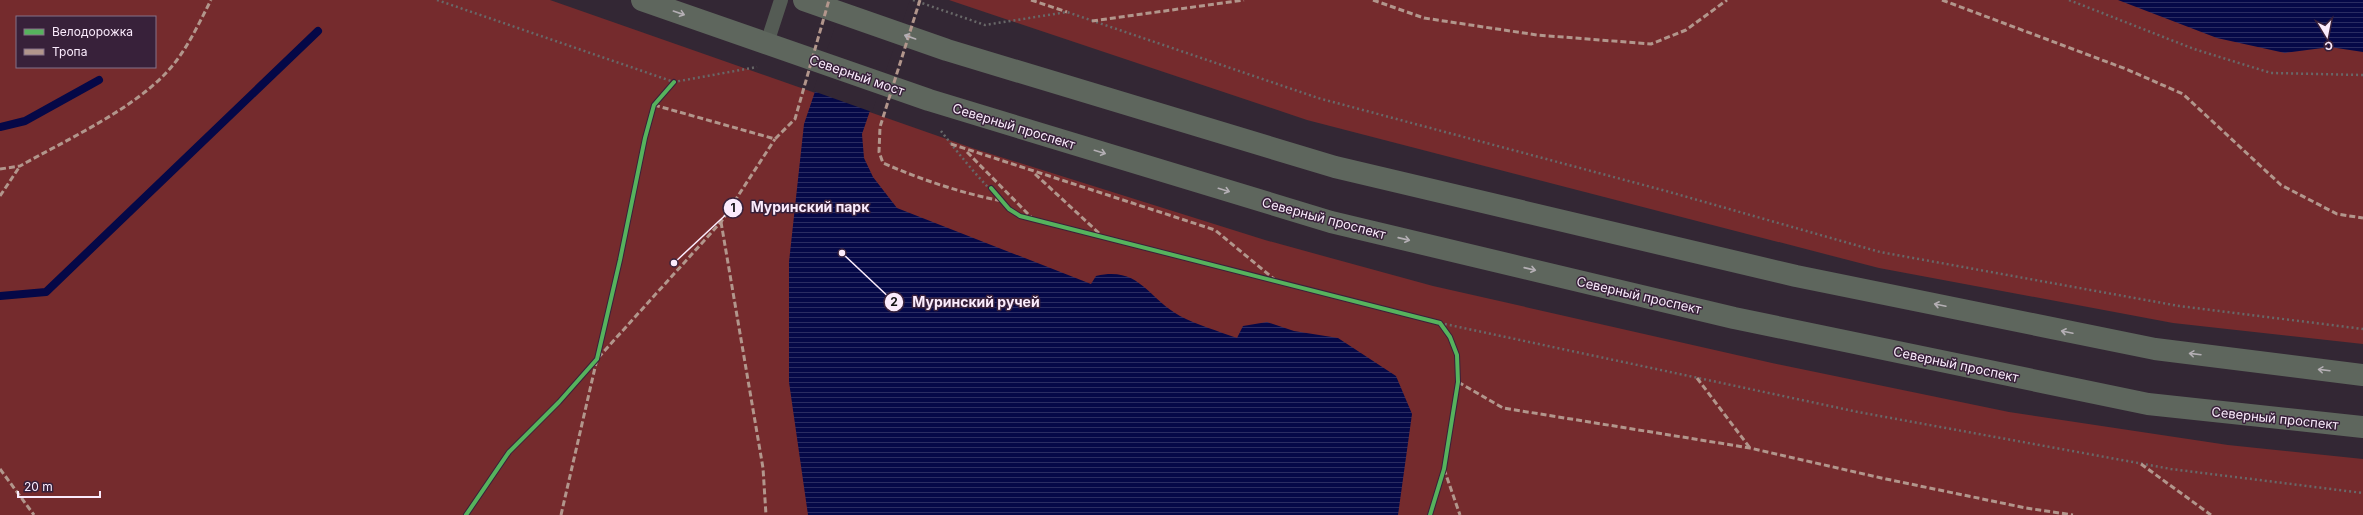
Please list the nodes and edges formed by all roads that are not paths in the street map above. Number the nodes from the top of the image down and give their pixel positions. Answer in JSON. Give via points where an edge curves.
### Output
{"nodes":[{"id":1,"x":642,"y":0,"type":"edge"},
{"id":2,"x":781,"y":0,"type":"edge"},
{"id":3,"x":804,"y":0,"type":"edge"},
{"id":4,"x":776,"y":46,"type":"junction"},
{"id":5,"x":929,"y":100,"type":"joint"},
{"id":6,"x":2363,"y":375,"type":"edge"},
{"id":7,"x":2363,"y":427,"type":"edge"}],
"edges":[{"from":1,"to":4,"type":"main road","one_way":true},
{"from":2,"to":4,"type":"lane"},
{"from":6,"to":3,"type":"main road","one_way":true,"via":[[2155,350],[1789,274],[1335,167],[947,50]]},
{"from":4,"to":5,"type":"main road","name":"Северный мост"},
{"from":5,"to":7,"type":"main road","name":"Северный проспект","one_way":true,"via":[[1331,222],[1734,318],[2148,404]]}]}
